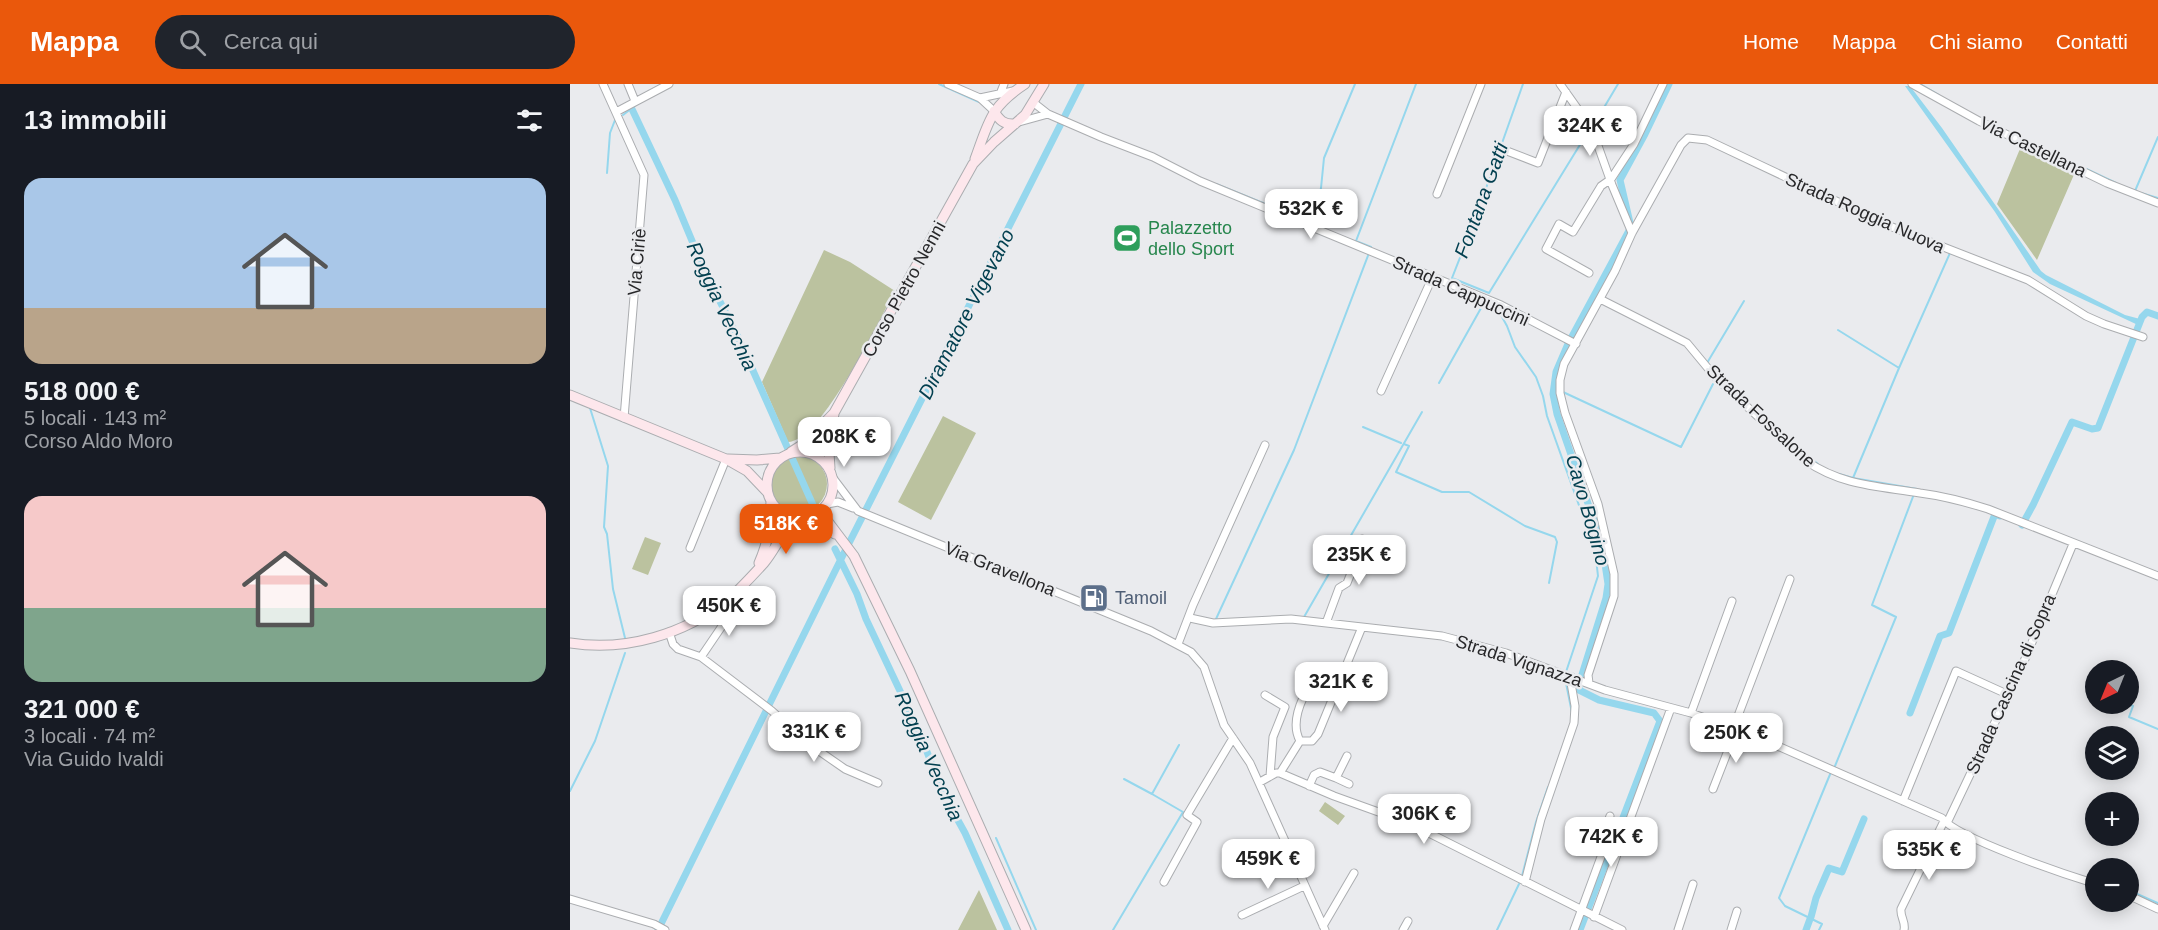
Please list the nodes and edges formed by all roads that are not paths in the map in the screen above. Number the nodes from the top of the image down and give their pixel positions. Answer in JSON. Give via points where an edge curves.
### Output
{"nodes":[{"id":1,"x":603,"y":84,"type":"edge"},
{"id":2,"x":628,"y":84,"type":"edge"},
{"id":3,"x":669,"y":84,"type":"edge"},
{"id":4,"x":948,"y":84,"type":"edge"},
{"id":5,"x":1004,"y":84,"type":"edge"},
{"id":6,"x":1025,"y":84,"type":"edge"},
{"id":7,"x":1044,"y":84,"type":"edge"},
{"id":8,"x":1481,"y":84,"type":"edge"},
{"id":9,"x":1560,"y":84,"type":"edge"},
{"id":10,"x":1663,"y":84,"type":"edge"},
{"id":11,"x":1912,"y":84,"type":"edge"},
{"id":12,"x":1016,"y":90,"type":"junction"},
{"id":13,"x":1566,"y":92,"type":"junction"},
{"id":14,"x":1000,"y":94,"type":"junction"},
{"id":15,"x":980,"y":98,"type":"junction"},
{"id":16,"x":635,"y":101,"type":"junction"},
{"id":17,"x":1034,"y":103,"type":"junction"},
{"id":18,"x":994,"y":111,"type":"junction"},
{"id":19,"x":616,"y":112,"type":"junction"},
{"id":20,"x":1048,"y":114,"type":"junction"},
{"id":21,"x":1015,"y":124,"type":"junction"},
{"id":22,"x":1506,"y":151,"type":"dead end"},
{"id":23,"x":974,"y":164,"type":"junction"},
{"id":24,"x":1611,"y":179,"type":"junction"},
{"id":25,"x":1437,"y":194,"type":"dead end"},
{"id":26,"x":2158,"y":203,"type":"edge"},
{"id":27,"x":1631,"y":233,"type":"junction"},
{"id":28,"x":1589,"y":273,"type":"dead end"},
{"id":29,"x":1433,"y":276,"type":"junction"},
{"id":30,"x":1600,"y":299,"type":"junction"},
{"id":31,"x":2137,"y":334,"type":"dead end"},
{"id":32,"x":1575,"y":344,"type":"junction"},
{"id":33,"x":1381,"y":391,"type":"dead end"},
{"id":34,"x":570,"y":395,"type":"edge"},
{"id":35,"x":834,"y":413,"type":"junction"},
{"id":36,"x":624,"y":418,"type":"junction"},
{"id":37,"x":1265,"y":445,"type":"dead end"},
{"id":38,"x":787,"y":454,"type":"junction"},
{"id":39,"x":726,"y":459,"type":"junction"},
{"id":40,"x":832,"y":476,"type":"junction"},
{"id":41,"x":769,"y":497,"type":"junction"},
{"id":42,"x":826,"y":505,"type":"junction"},
{"id":43,"x":858,"y":511,"type":"junction"},
{"id":44,"x":804,"y":518,"type":"junction"},
{"id":45,"x":840,"y":537,"type":"junction"},
{"id":46,"x":1362,"y":539,"type":"dead end"},
{"id":47,"x":2073,"y":544,"type":"junction"},
{"id":48,"x":690,"y":548,"type":"dead end"},
{"id":49,"x":754,"y":572,"type":"junction"},
{"id":50,"x":2158,"y":576,"type":"edge"},
{"id":51,"x":1790,"y":579,"type":"dead end"},
{"id":52,"x":1732,"y":601,"type":"dead end"},
{"id":53,"x":737,"y":604,"type":"dead end"},
{"id":54,"x":1190,"y":618,"type":"junction"},
{"id":55,"x":1326,"y":623,"type":"junction"},
{"id":56,"x":1362,"y":627,"type":"junction"},
{"id":57,"x":669,"y":632,"type":"junction"},
{"id":58,"x":570,"y":643,"type":"edge"},
{"id":59,"x":1178,"y":644,"type":"junction"},
{"id":60,"x":701,"y":657,"type":"junction"},
{"id":61,"x":1575,"y":678,"type":"junction"},
{"id":62,"x":1265,"y":694,"type":"dead end"},
{"id":63,"x":2009,"y":695,"type":"junction"},
{"id":64,"x":1303,"y":698,"type":"dead end"},
{"id":65,"x":1671,"y":708,"type":"junction"},
{"id":66,"x":1691,"y":713,"type":"junction"},
{"id":67,"x":1734,"y":730,"type":"junction"},
{"id":68,"x":1233,"y":738,"type":"junction"},
{"id":69,"x":1300,"y":741,"type":"junction"},
{"id":70,"x":1347,"y":756,"type":"dead end"},
{"id":71,"x":1280,"y":773,"type":"junction"},
{"id":72,"x":1270,"y":776,"type":"junction"},
{"id":73,"x":1336,"y":778,"type":"junction"},
{"id":74,"x":1260,"y":782,"type":"junction"},
{"id":75,"x":878,"y":783,"type":"dead end"},
{"id":76,"x":1349,"y":784,"type":"dead end"},
{"id":77,"x":1309,"y":786,"type":"junction"},
{"id":78,"x":1713,"y":789,"type":"dead end"},
{"id":79,"x":1903,"y":801,"type":"junction"},
{"id":80,"x":1610,"y":816,"type":"dead end"},
{"id":81,"x":1945,"y":822,"type":"junction"},
{"id":82,"x":1354,"y":873,"type":"dead end"},
{"id":83,"x":2085,"y":881,"type":"edge"},
{"id":84,"x":1164,"y":882,"type":"dead end"},
{"id":85,"x":1525,"y":882,"type":"junction"},
{"id":86,"x":1693,"y":884,"type":"dead end"},
{"id":87,"x":1304,"y":886,"type":"junction"},
{"id":88,"x":570,"y":899,"type":"edge"},
{"id":89,"x":2139,"y":900,"type":"edge"},
{"id":90,"x":2158,"y":909,"type":"edge"},
{"id":91,"x":1583,"y":911,"type":"junction"},
{"id":92,"x":1737,"y":911,"type":"dead end"},
{"id":93,"x":1242,"y":915,"type":"dead end"},
{"id":94,"x":1594,"y":917,"type":"junction"},
{"id":95,"x":1408,"y":921,"type":"dead end"},
{"id":96,"x":1324,"y":928,"type":"edge"},
{"id":97,"x":1610,"y":928,"type":"edge"},
{"id":98,"x":664,"y":929,"type":"edge"},
{"id":99,"x":1026,"y":930,"type":"edge"},
{"id":100,"x":1403,"y":930,"type":"edge"},
{"id":101,"x":1574,"y":930,"type":"edge"},
{"id":102,"x":1622,"y":930,"type":"edge"},
{"id":103,"x":1678,"y":930,"type":"edge"},
{"id":104,"x":1731,"y":930,"type":"edge"},
{"id":105,"x":1904,"y":930,"type":"edge"}],
"edges":[{"from":1,"to":19,"type":"street","name":"Via Ciriè"},
{"from":2,"to":16,"type":"street"},
{"from":3,"to":16,"type":"street"},
{"from":4,"to":15,"type":"street"},
{"from":5,"to":14,"type":"street"},
{"from":6,"to":12,"type":"main road","name":"Corso Pietro Nenni"},
{"from":7,"to":17,"type":"main road","name":"Corso Pietro Nenni"},
{"from":8,"to":25,"type":"street"},
{"from":9,"to":13,"type":"street"},
{"from":10,"to":24,"type":"street","via":[[1634,144]]},
{"from":11,"to":26,"type":"street","name":"Via Castellana","via":[[1979,122],[2128,193]]},
{"from":12,"to":14,"type":"street"},
{"from":12,"to":17,"type":"main road","via":[[1027,94]]},
{"from":12,"to":18,"type":"main road","name":"Corso Pietro Nenni"},
{"from":13,"to":22,"type":"street","via":[[1538,163]]},
{"from":13,"to":24,"type":"street","via":[[1592,129]]},
{"from":14,"to":15,"type":"street"},
{"from":15,"to":18,"type":"street"},
{"from":16,"to":19,"type":"street"},
{"from":17,"to":20,"type":"street","name":"Strada Cappuccini"},
{"from":17,"to":21,"type":"main road","name":"Corso Pietro Nenni"},
{"from":18,"to":21,"type":"main road","via":[[1000,121]]},
{"from":18,"to":23,"type":"main road","name":"Corso Pietro Nenni"},
{"from":19,"to":36,"type":"street","name":"Via Ciriè","via":[[644,175]]},
{"from":20,"to":21,"type":"street"},
{"from":20,"to":29,"type":"street","name":"Strada Cappuccini"},
{"from":21,"to":23,"type":"main road","name":"Corso Pietro Nenni"},
{"from":23,"to":35,"type":"main road","name":"Corso Pietro Nenni"},
{"from":24,"to":27,"type":"street"},
{"from":24,"to":28,"type":"street","via":[[1601,186],[1573,232],[1559,224],[1546,249]]},
{"from":27,"to":30,"type":"street"},
{"from":27,"to":31,"type":"street","name":"Strada Roggia Nuova","via":[[1681,145],[1692,137],[1707,140],[1887,225],[2028,280],[2086,316]]},
{"from":29,"to":32,"type":"street","name":"Strada Cappuccini","via":[[1501,305]]},
{"from":29,"to":33,"type":"street"},
{"from":30,"to":32,"type":"street"},
{"from":30,"to":47,"type":"street","name":"Strada Fossalone","via":[[1687,343],[1716,378],[1821,471],[1856,484],[1962,501]]},
{"from":32,"to":61,"type":"street","via":[[1564,364],[1560,393],[1598,504],[1614,574],[1614,596],[1588,675]]},
{"from":34,"to":36,"type":"main road"},
{"from":35,"to":38,"type":"main road","name":"Corso Pietro Nenni","via":[[805,443]]},
{"from":35,"to":40,"type":"main road","name":"Corso Pietro Nenni","via":[[828,437]]},
{"from":36,"to":39,"type":"main road"},
{"from":37,"to":54,"type":"street"},
{"from":38,"to":39,"type":"main road","via":[[757,460]]},
{"from":38,"to":40,"type":"main road","via":[[800,451],[816,455]]},
{"from":38,"to":41,"type":"main road","via":[[770,470],[766,484]]},
{"from":39,"to":41,"type":"main road","via":[[747,471]]},
{"from":39,"to":48,"type":"street"},
{"from":40,"to":42,"type":"main road","via":[[832,492]]},
{"from":40,"to":43,"type":"street","name":"Via Gravellona"},
{"from":41,"to":44,"type":"main road","via":[[784,514]]},
{"from":41,"to":49,"type":"main road","via":[[770,530]]},
{"from":42,"to":43,"type":"street","via":[[838,502]]},
{"from":42,"to":44,"type":"main road"},
{"from":42,"to":45,"type":"main road","via":[[826,519]]},
{"from":43,"to":59,"type":"street","name":"Via Gravellona"},
{"from":44,"to":45,"type":"main road"},
{"from":44,"to":49,"type":"main road","via":[[790,525]]},
{"from":45,"to":99,"type":"main road","via":[[854,556],[910,671]]},
{"from":46,"to":55,"type":"street","via":[[1347,583],[1339,588]]},
{"from":47,"to":50,"type":"street","name":"Strada Fossalone"},
{"from":47,"to":63,"type":"street","name":"Strada Cascina di Sopra"},
{"from":49,"to":57,"type":"main road","via":[[729,598],[691,623]]},
{"from":51,"to":67,"type":"street"},
{"from":52,"to":66,"type":"street"},
{"from":53,"to":60,"type":"street"},
{"from":54,"to":55,"type":"street","name":"Strada Vignazza","via":[[1213,623],[1291,619]]},
{"from":54,"to":59,"type":"street"},
{"from":55,"to":56,"type":"street","name":"Strada Vignazza"},
{"from":56,"to":61,"type":"street","name":"Strada Vignazza","via":[[1442,636],[1506,653]]},
{"from":56,"to":69,"type":"street","via":[[1318,734],[1312,741]]},
{"from":57,"to":58,"type":"main road","via":[[618,644]]},
{"from":57,"to":60,"type":"street","via":[[678,649]]},
{"from":59,"to":68,"type":"street","name":"Via Gravellona","via":[[1196,655],[1204,667],[1224,725]]},
{"from":60,"to":75,"type":"street","via":[[829,759]]},
{"from":61,"to":65,"type":"street","name":"Strada Vignazza"},
{"from":61,"to":85,"type":"street","via":[[1571,683],[1574,723],[1541,819]]},
{"from":62,"to":72,"type":"street","via":[[1285,707],[1273,737]]},
{"from":63,"to":79,"type":"street","via":[[1956,671]]},
{"from":63,"to":81,"type":"street","name":"Strada Cascina di Sopra"},
{"from":64,"to":69,"type":"street","via":[[1296,723]]},
{"from":65,"to":66,"type":"street","name":"Strada Vignazza"},
{"from":65,"to":94,"type":"street"},
{"from":66,"to":67,"type":"street","name":"Strada Vignazza"},
{"from":67,"to":78,"type":"street"},
{"from":67,"to":79,"type":"street","name":"Strada Vignazza"},
{"from":68,"to":74,"type":"street","name":"Via Gravellona"},
{"from":68,"to":84,"type":"street","via":[[1187,815],[1197,822]]},
{"from":69,"to":71,"type":"street"},
{"from":70,"to":73,"type":"street"},
{"from":71,"to":72,"type":"street"},
{"from":71,"to":77,"type":"street"},
{"from":72,"to":74,"type":"street"},
{"from":73,"to":76,"type":"street"},
{"from":73,"to":77,"type":"street","via":[[1320,772]]},
{"from":74,"to":87,"type":"street","name":"Via Gravellona"},
{"from":77,"to":85,"type":"street","via":[[1409,823]]},
{"from":79,"to":81,"type":"street","name":"Strada Vignazza"},
{"from":80,"to":91,"type":"street","via":[[1601,840],[1605,846]]},
{"from":81,"to":83,"type":"street","name":"Strada Vignazza","via":[[2047,869]]},
{"from":81,"to":105,"type":"street","name":"Strada Cascina di Sopra","via":[[1901,909]]},
{"from":82,"to":96,"type":"street"},
{"from":85,"to":91,"type":"street"},
{"from":86,"to":103,"type":"street"},
{"from":87,"to":93,"type":"street"},
{"from":87,"to":96,"type":"street","name":"Via Gravellona"},
{"from":88,"to":98,"type":"street"},
{"from":89,"to":90,"type":"street"},
{"from":91,"to":94,"type":"street"},
{"from":91,"to":101,"type":"street"},
{"from":92,"to":104,"type":"street"},
{"from":94,"to":97,"type":"street"},
{"from":95,"to":100,"type":"street"},
{"from":97,"to":102,"type":"street"}]}
